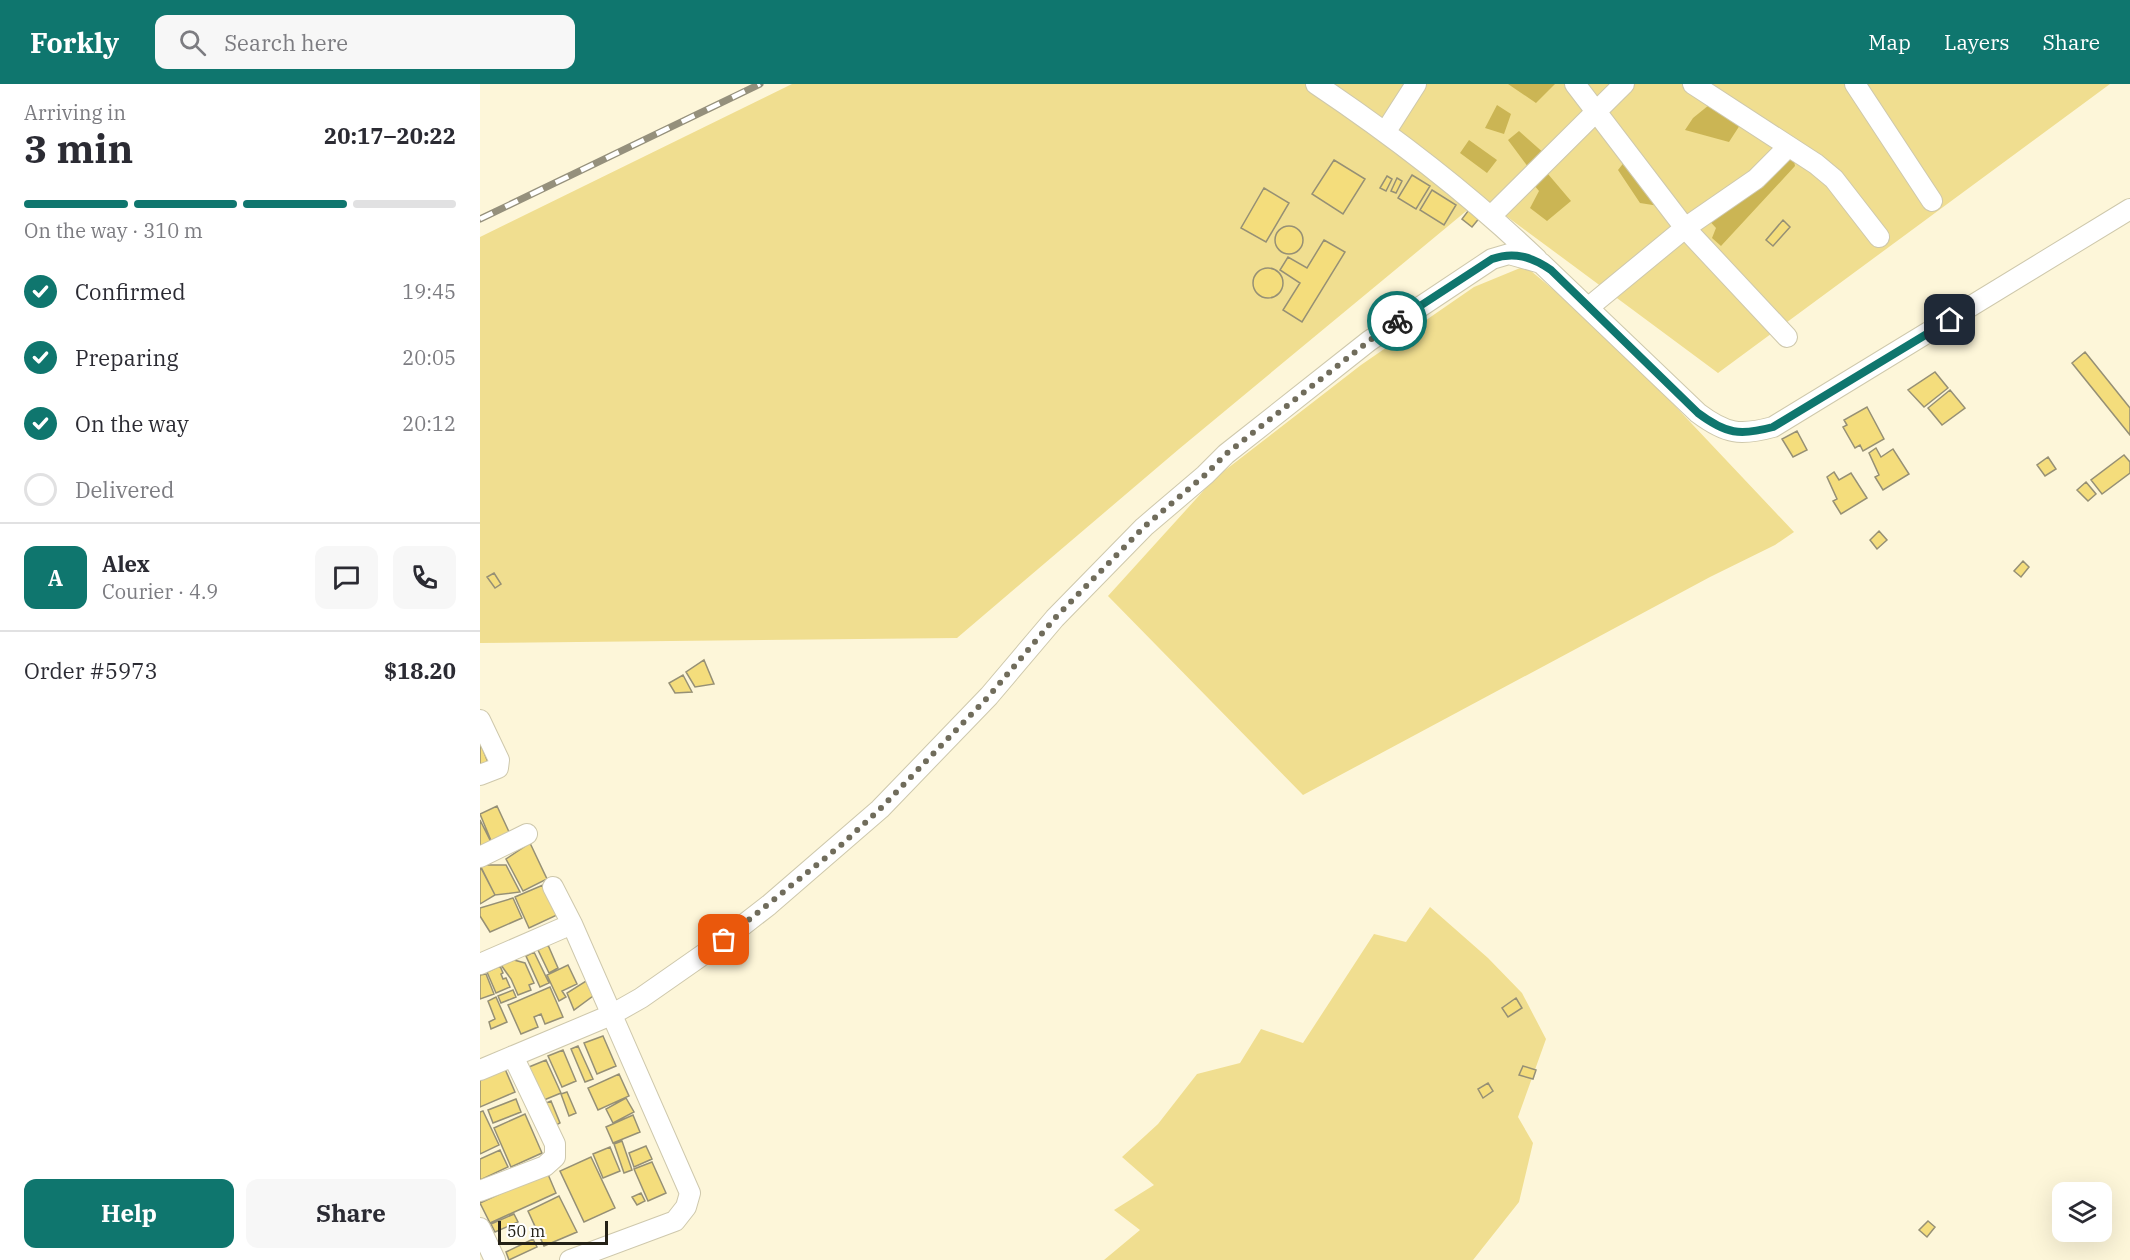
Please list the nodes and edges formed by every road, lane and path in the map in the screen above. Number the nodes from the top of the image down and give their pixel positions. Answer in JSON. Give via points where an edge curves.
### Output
{"nodes":[{"id":1,"x":1316,"y":84,"type":"edge"},
{"id":2,"x":1416,"y":84,"type":"edge"},
{"id":3,"x":1575,"y":84,"type":"edge"},
{"id":4,"x":1624,"y":84,"type":"edge"},
{"id":5,"x":1693,"y":84,"type":"edge"},
{"id":6,"x":1862,"y":86,"type":"edge"},
{"id":7,"x":1595,"y":110,"type":"junction"},
{"id":8,"x":1386,"y":131,"type":"junction"},
{"id":9,"x":1788,"y":147,"type":"junction"},
{"id":10,"x":1932,"y":201,"type":"dead end"},
{"id":11,"x":2130,"y":209,"type":"edge"},
{"id":12,"x":1491,"y":216,"type":"junction"},
{"id":13,"x":1685,"y":228,"type":"junction"},
{"id":14,"x":1879,"y":237,"type":"dead end"},
{"id":15,"x":1541,"y":263,"type":"junction"},
{"id":16,"x":1589,"y":307,"type":"junction"},
{"id":17,"x":1787,"y":337,"type":"dead end"},
{"id":18,"x":480,"y":720,"type":"edge"},
{"id":19,"x":480,"y":775,"type":"edge"},
{"id":20,"x":527,"y":834,"type":"dead end"},
{"id":21,"x":480,"y":857,"type":"edge"},
{"id":22,"x":552,"y":887,"type":"dead end"},
{"id":23,"x":572,"y":924,"type":"junction"},
{"id":24,"x":480,"y":964,"type":"edge"},
{"id":25,"x":611,"y":1015,"type":"junction"},
{"id":26,"x":513,"y":1056,"type":"junction"},
{"id":27,"x":480,"y":1070,"type":"edge"},
{"id":28,"x":480,"y":1191,"type":"edge"},
{"id":29,"x":480,"y":1228,"type":"edge"},
{"id":30,"x":495,"y":1260,"type":"edge"},
{"id":31,"x":570,"y":1260,"type":"edge"}],
"edges":[{"from":1,"to":8,"type":"street"},
{"from":2,"to":8,"type":"street"},
{"from":3,"to":7,"type":"street"},
{"from":4,"to":7,"type":"street"},
{"from":5,"to":9,"type":"street"},
{"from":6,"to":10,"type":"street"},
{"from":7,"to":12,"type":"street"},
{"from":7,"to":13,"type":"street"},
{"from":8,"to":12,"type":"street"},
{"from":9,"to":13,"type":"street","via":[[1756,179]]},
{"from":9,"to":14,"type":"street","via":[[1834,179]]},
{"from":11,"to":16,"type":"street","via":[[1773,427],[1749,434],[1717,428],[1698,413]]},
{"from":12,"to":15,"type":"street"},
{"from":13,"to":16,"type":"street"},
{"from":13,"to":17,"type":"street"},
{"from":15,"to":16,"type":"street"},
{"from":15,"to":25,"type":"street","via":[[1509,254],[1492,259],[1369,341],[1226,454],[1144,527],[1055,618],[989,696],[840,846],[724,940]]},
{"from":18,"to":19,"type":"street","via":[[499,760],[498,768]]},
{"from":20,"to":21,"type":"street"},
{"from":22,"to":23,"type":"street"},
{"from":23,"to":24,"type":"street"},
{"from":23,"to":25,"type":"street"},
{"from":25,"to":26,"type":"street"},
{"from":25,"to":31,"type":"street","via":[[690,1193],[687,1207],[675,1221]]},
{"from":26,"to":27,"type":"street"},
{"from":26,"to":28,"type":"street","via":[[555,1144],[555,1157],[545,1166]]},
{"from":29,"to":30,"type":"street"}]}
